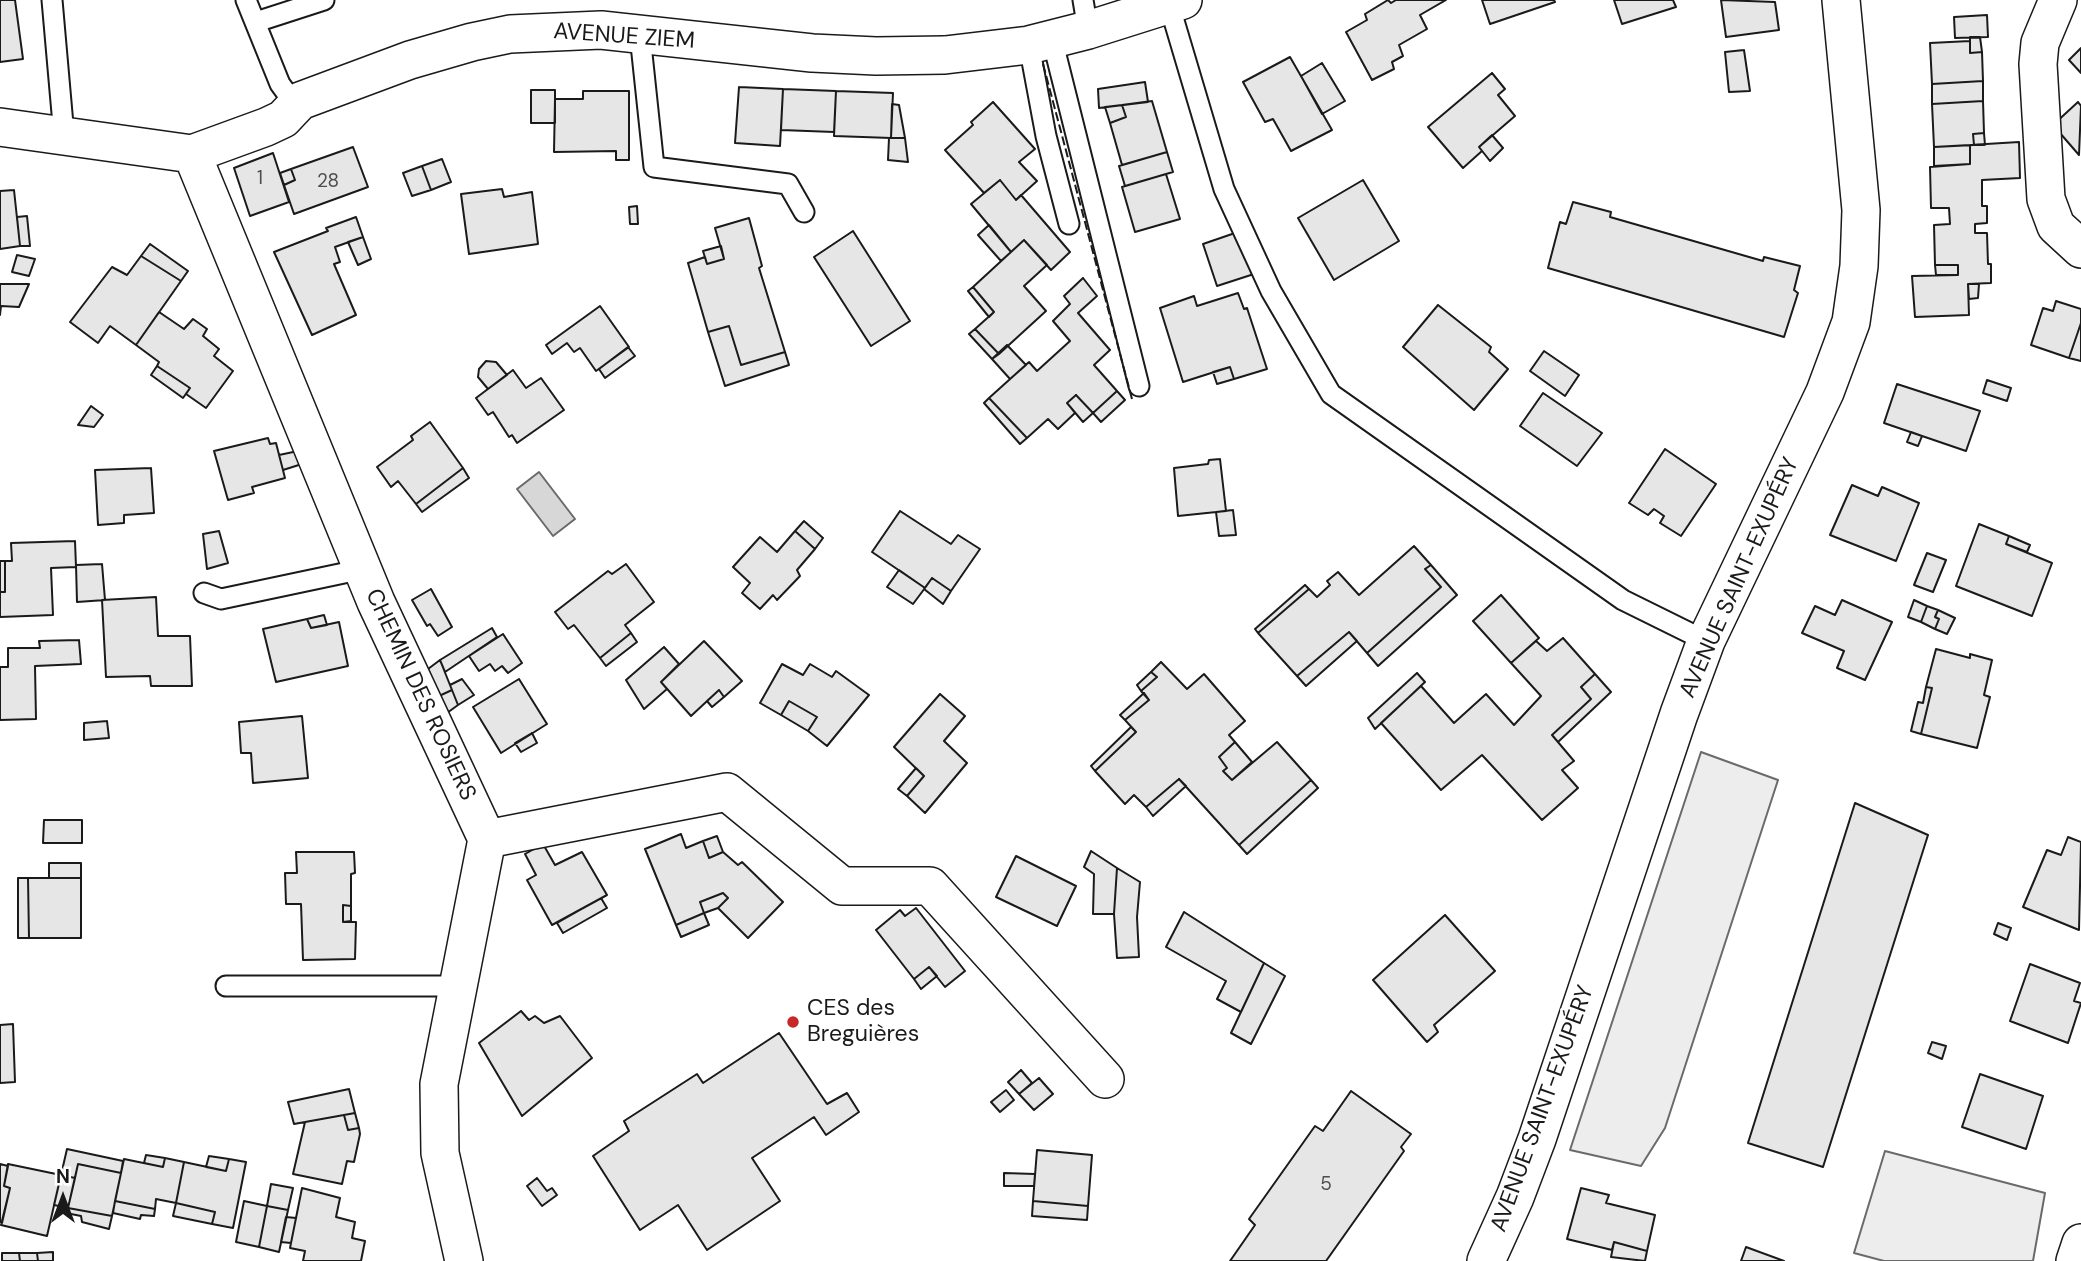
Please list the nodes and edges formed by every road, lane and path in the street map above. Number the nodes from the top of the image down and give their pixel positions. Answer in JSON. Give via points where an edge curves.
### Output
{"nodes":[{"id":1,"x":52,"y":0,"type":"edge"},
{"id":2,"x":246,"y":0,"type":"edge"},
{"id":3,"x":324,"y":0,"type":"edge"},
{"id":4,"x":1841,"y":0,"type":"edge"},
{"id":5,"x":2058,"y":0,"type":"edge"},
{"id":6,"x":1176,"y":2,"type":"edge"},
{"id":7,"x":553,"y":15,"type":"edge"},
{"id":8,"x":1086,"y":15,"type":"edge"},
{"id":9,"x":256,"y":22,"type":"junction"},
{"id":10,"x":640,"y":34,"type":"junction"},
{"id":11,"x":1040,"y":42,"type":"junction"},
{"id":12,"x":300,"y":102,"type":"junction"},
{"id":13,"x":0,"y":127,"type":"edge"},
{"id":14,"x":64,"y":136,"type":"junction"},
{"id":15,"x":192,"y":154,"type":"junction"},
{"id":16,"x":804,"y":212,"type":"dead end"},
{"id":17,"x":1069,"y":224,"type":"dead end"},
{"id":18,"x":2081,"y":249,"type":"edge"},
{"id":19,"x":1139,"y":386,"type":"dead end"},
{"id":20,"x":363,"y":569,"type":"junction"},
{"id":21,"x":204,"y":593,"type":"dead end"},
{"id":22,"x":1706,"y":641,"type":"junction"},
{"id":23,"x":487,"y":839,"type":"junction"},
{"id":24,"x":226,"y":986,"type":"dead end"},
{"id":25,"x":458,"y":986,"type":"junction"},
{"id":26,"x":1105,"y":1079,"type":"dead end"},
{"id":27,"x":2081,"y":1243,"type":"edge"},
{"id":28,"x":464,"y":1261,"type":"edge"},
{"id":29,"x":1486,"y":1261,"type":"edge"},
{"id":30,"x":2075,"y":1261,"type":"edge"}],
"edges":[{"from":1,"to":14,"type":"lane"},
{"from":2,"to":9,"type":"lane"},
{"from":3,"to":9,"type":"lane"},
{"from":4,"to":22,"type":"street","name":"AVENUE SAINT-EXUPÉRY","via":[[1861,210],[1851,322],[1825,392]]},
{"from":5,"to":18,"type":"street","via":[[2040,43],[2038,64],[2046,199],[2056,226]]},
{"from":6,"to":8,"type":"street","name":"AVENUE ZIEM"},
{"from":6,"to":22,"type":"lane","via":[[1224,189],[1271,291],[1331,394],[1623,600]]},
{"from":7,"to":10,"type":"street","name":"AVENUE ZIEM","via":[[601,30]]},
{"from":7,"to":12,"type":"street","name":"AVENUE ZIEM","via":[[510,34],[410,61]]},
{"from":8,"to":11,"type":"street","name":"AVENUE ZIEM"},
{"from":9,"to":12,"type":"lane","via":[[280,84]]},
{"from":10,"to":11,"type":"street","name":"AVENUE ZIEM","via":[[876,56],[946,55]]},
{"from":10,"to":16,"type":"lane","via":[[654,167],[788,184]]},
{"from":11,"to":17,"type":"lane","via":[[1046,136]]},
{"from":11,"to":19,"type":"lane"},
{"from":12,"to":15,"type":"street","name":"AVENUE ZIEM","via":[[283,119]]},
{"from":13,"to":14,"type":"street","name":"AVENUE ZIEM"},
{"from":14,"to":15,"type":"street","name":"AVENUE ZIEM"},
{"from":15,"to":20,"type":"street","name":"CHEMIN DES ROSIERS"},
{"from":20,"to":21,"type":"lane","via":[[221,599]]},
{"from":20,"to":23,"type":"street","name":"CHEMIN DES ROSIERS"},
{"from":22,"to":29,"type":"street","name":"AVENUE SAINT-EXUPÉRY","via":[[1537,1139]]},
{"from":23,"to":25,"type":"street"},
{"from":23,"to":26,"type":"street","via":[[727,792],[842,886],[930,886]]},
{"from":24,"to":25,"type":"lane"},
{"from":25,"to":28,"type":"street","via":[[439,1084],[440,1153]]},
{"from":27,"to":30,"type":"street"}]}
